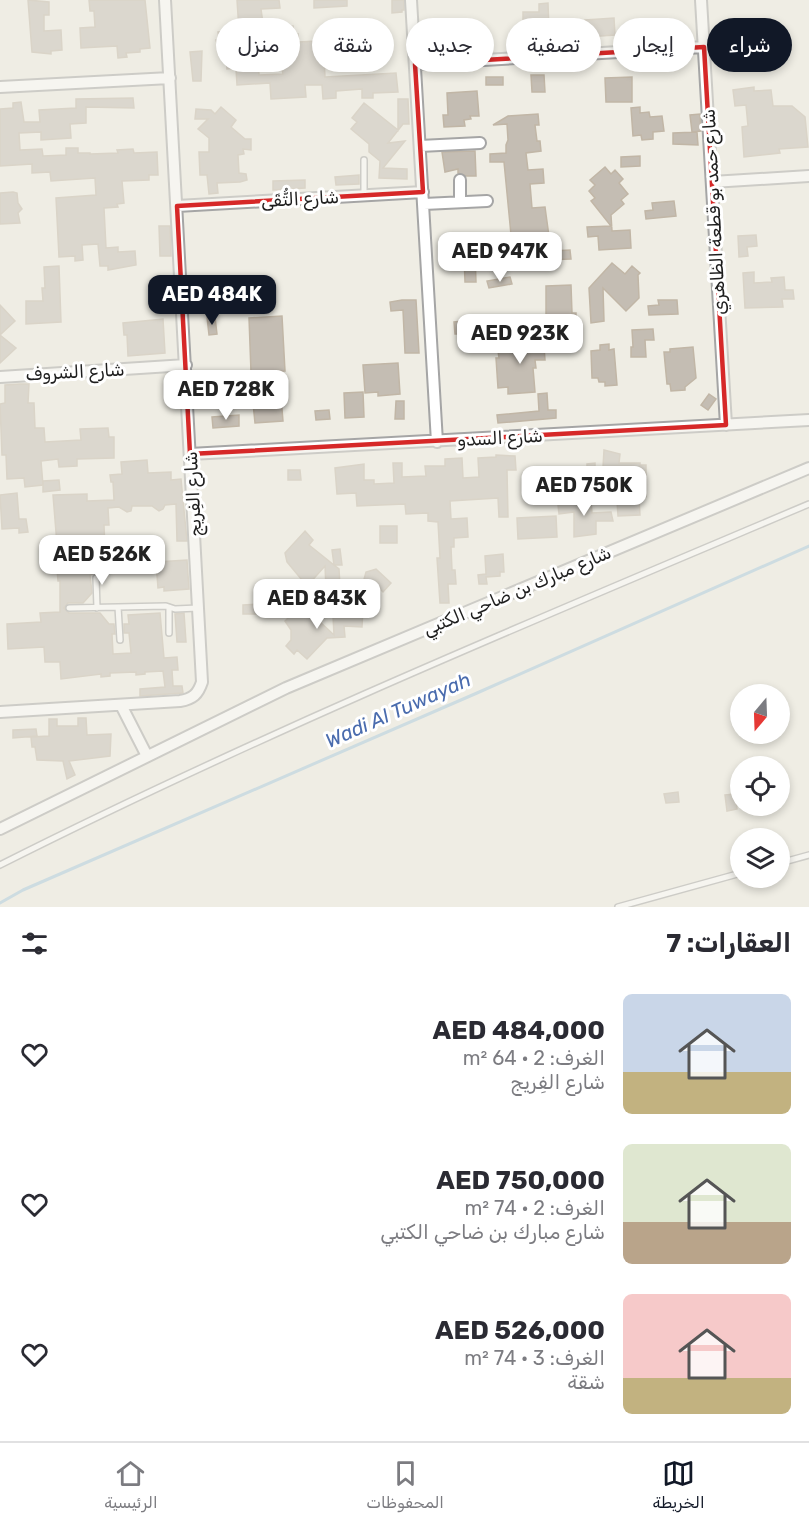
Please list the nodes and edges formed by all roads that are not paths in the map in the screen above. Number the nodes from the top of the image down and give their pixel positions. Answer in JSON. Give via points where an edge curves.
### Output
{"nodes":[{"id":1,"x":165,"y":0,"type":"edge"},
{"id":2,"x":411,"y":0,"type":"edge"},
{"id":3,"x":701,"y":0,"type":"edge"},
{"id":4,"x":412,"y":18,"type":"edge"},
{"id":5,"x":704,"y":46,"type":"junction"},
{"id":6,"x":494,"y":59,"type":"edge"},
{"id":7,"x":415,"y":72,"type":"edge"},
{"id":8,"x":170,"y":78,"type":"junction"},
{"id":9,"x":0,"y":87,"type":"edge"},
{"id":10,"x":480,"y":143,"type":"dead end"},
{"id":11,"x":420,"y":146,"type":"junction"},
{"id":12,"x":363,"y":160,"type":"dead end"},
{"id":13,"x":809,"y":176,"type":"edge"},
{"id":14,"x":460,"y":180,"type":"dead end"},
{"id":15,"x":712,"y":182,"type":"junction"},
{"id":16,"x":364,"y":196,"type":"junction"},
{"id":17,"x":424,"y":198,"type":"junction"},
{"id":18,"x":487,"y":201,"type":"dead end"},
{"id":19,"x":460,"y":202,"type":"junction"},
{"id":20,"x":177,"y":206,"type":"junction"},
{"id":21,"x":186,"y":366,"type":"junction"},
{"id":22,"x":0,"y":376,"type":"edge"},
{"id":23,"x":809,"y":420,"type":"edge"},
{"id":24,"x":726,"y":425,"type":"junction"},
{"id":25,"x":437,"y":442,"type":"junction"},
{"id":26,"x":190,"y":454,"type":"junction"},
{"id":27,"x":809,"y":468,"type":"edge"},
{"id":28,"x":809,"y":504,"type":"edge"},
{"id":29,"x":96,"y":578,"type":"dead end"},
{"id":30,"x":118,"y":607,"type":"junction"},
{"id":31,"x":168,"y":607,"type":"junction"},
{"id":32,"x":69,"y":608,"type":"dead end"},
{"id":33,"x":97,"y":608,"type":"junction"},
{"id":34,"x":199,"y":608,"type":"junction"},
{"id":35,"x":169,"y":633,"type":"dead end"},
{"id":36,"x":120,"y":640,"type":"dead end"},
{"id":37,"x":121,"y":705,"type":"junction"},
{"id":38,"x":0,"y":712,"type":"edge"},
{"id":39,"x":147,"y":756,"type":"junction"},
{"id":40,"x":0,"y":829,"type":"edge"},
{"id":41,"x":809,"y":855,"type":"edge"},
{"id":42,"x":790,"y":860,"type":"edge"},
{"id":43,"x":0,"y":864,"type":"edge"},
{"id":44,"x":730,"y":876,"type":"edge"},
{"id":45,"x":618,"y":907,"type":"edge"}],
"edges":[{"from":1,"to":8,"type":"street","name":"شارع الفِريج"},
{"from":2,"to":4,"type":"street"},
{"from":3,"to":5,"type":"street","name":"شارع حمد بو قطعة الظاهري"},
{"from":5,"to":6,"type":"street"},
{"from":5,"to":15,"type":"street","name":"شارع حمد بو قطعة الظاهري"},
{"from":7,"to":11,"type":"street"},
{"from":8,"to":9,"type":"street"},
{"from":8,"to":20,"type":"street","name":"شارع الفِريج"},
{"from":10,"to":11,"type":"street"},
{"from":11,"to":17,"type":"street"},
{"from":12,"to":16,"type":"lane"},
{"from":13,"to":15,"type":"street"},
{"from":14,"to":19,"type":"street"},
{"from":15,"to":24,"type":"street","name":"شارع حمد بو قطعة الظاهري"},
{"from":16,"to":17,"type":"street","name":"شارع التُّقَى"},
{"from":16,"to":20,"type":"street","name":"شارع التُّقَى"},
{"from":17,"to":19,"type":"street","name":"شارع التُّقَى"},
{"from":17,"to":25,"type":"street"},
{"from":18,"to":19,"type":"street","name":"شارع التُّقَى"},
{"from":20,"to":21,"type":"street","name":"شارع الفِريج"},
{"from":21,"to":22,"type":"street","name":"شارع الشروف"},
{"from":21,"to":26,"type":"street","name":"شارع الفِريج"},
{"from":23,"to":24,"type":"street","name":"شارع السدو"},
{"from":24,"to":25,"type":"street","name":"شارع السدو"},
{"from":25,"to":26,"type":"street","name":"شارع السدو"},
{"from":26,"to":34,"type":"street","name":"شارع الفِريج"},
{"from":27,"to":39,"type":"street","name":"شارع مبارك بن ضاحي الكتبي","via":[[286,688]]},
{"from":28,"to":43,"type":"lane","via":[[335,705]]},
{"from":29,"to":33,"type":"lane"},
{"from":30,"to":31,"type":"lane"},
{"from":30,"to":33,"type":"lane"},
{"from":30,"to":36,"type":"lane"},
{"from":31,"to":34,"type":"lane"},
{"from":31,"to":35,"type":"lane"},
{"from":32,"to":33,"type":"lane"},
{"from":34,"to":37,"type":"street","name":"شارع الفِريج","via":[[203,676],[196,695],[180,701]]},
{"from":37,"to":38,"type":"street","name":"شارع الفِريج"},
{"from":37,"to":39,"type":"street"},
{"from":39,"to":40,"type":"street","name":"شارع مبارك بن ضاحي الكتبي"},
{"from":41,"to":42,"type":"lane"},
{"from":44,"to":45,"type":"lane"}]}
